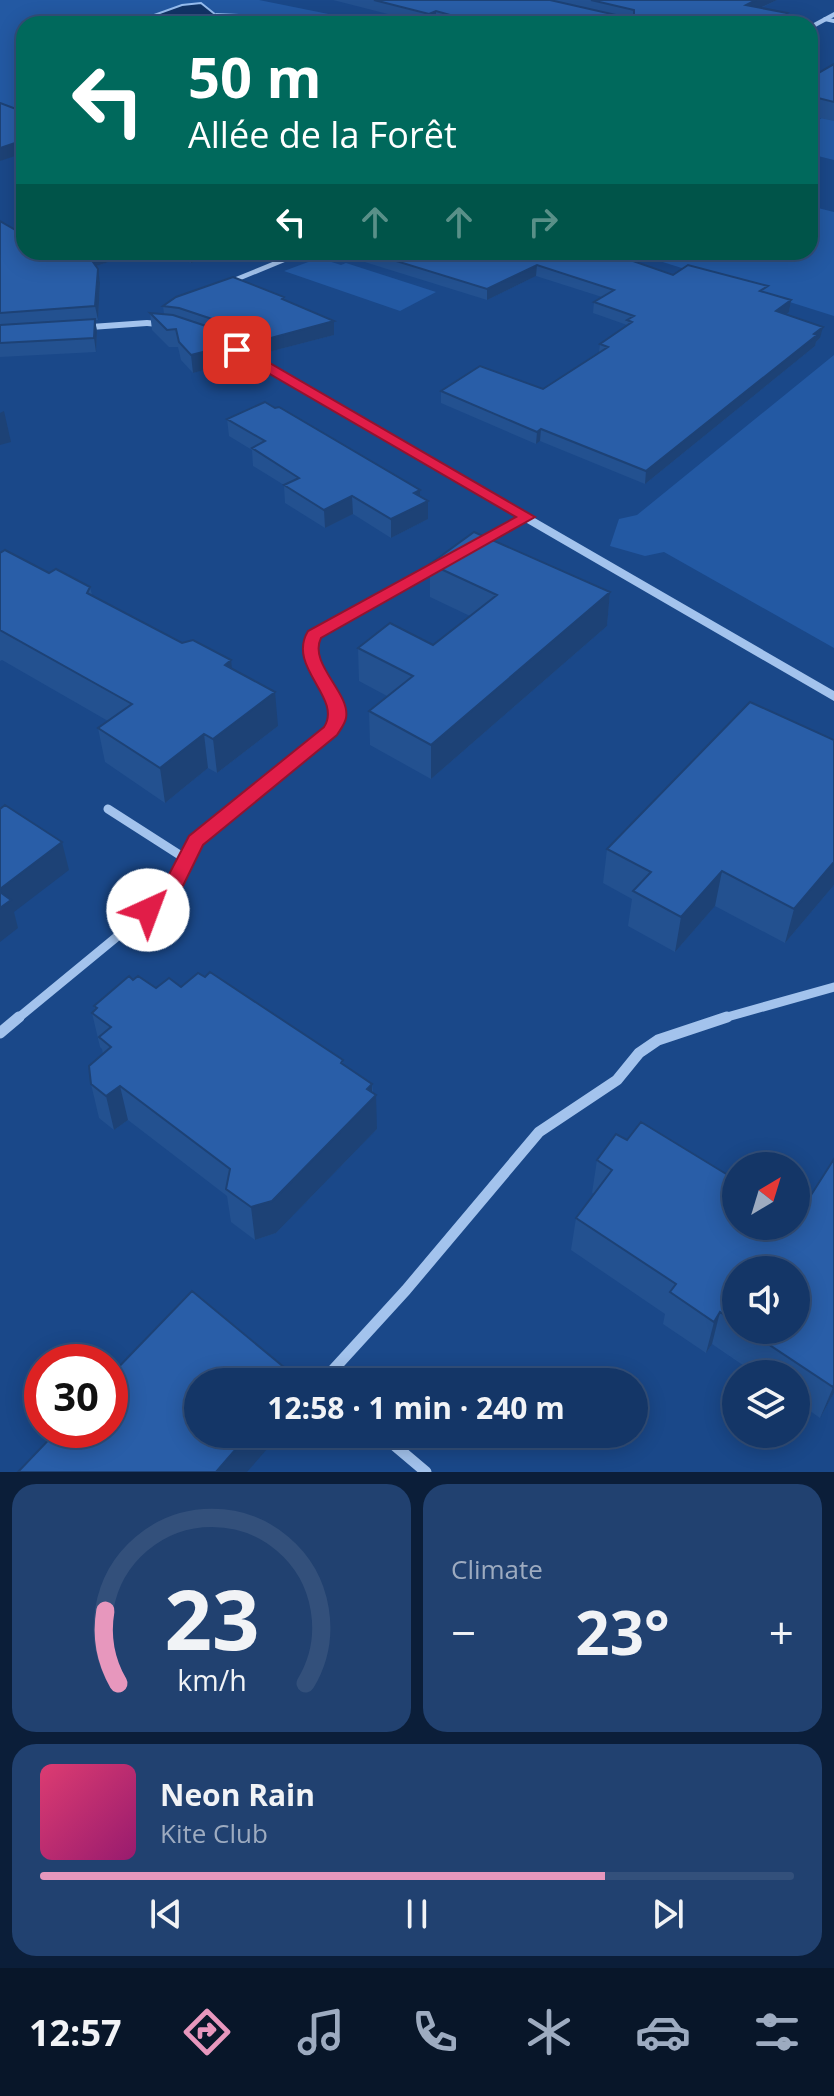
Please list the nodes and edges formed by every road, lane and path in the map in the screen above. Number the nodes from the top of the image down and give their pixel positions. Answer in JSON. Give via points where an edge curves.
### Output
{"nodes":[{"id":1,"x":834,"y":14,"type":"edge"},
{"id":2,"x":825,"y":19,"type":"junction"},
{"id":3,"x":834,"y":21,"type":"edge"},
{"id":4,"x":818,"y":23,"type":"edge"},
{"id":5,"x":284,"y":260,"type":"edge"},
{"id":6,"x":212,"y":288,"type":"edge"},
{"id":7,"x":177,"y":326,"type":"edge"},
{"id":8,"x":60,"y":329,"type":"edge"},
{"id":9,"x":218,"y":340,"type":"edge"},
{"id":10,"x":528,"y":517,"type":"junction"},
{"id":11,"x":465,"y":550,"type":"edge"},
{"id":12,"x":451,"y":558,"type":"edge"},
{"id":13,"x":834,"y":697,"type":"edge"},
{"id":14,"x":108,"y":809,"type":"dead end"},
{"id":15,"x":186,"y":859,"type":"junction"},
{"id":16,"x":834,"y":987,"type":"edge"},
{"id":17,"x":0,"y":1033,"type":"edge"},
{"id":18,"x":335,"y":1368,"type":"edge"},
{"id":19,"x":398,"y":1448,"type":"edge"},
{"id":20,"x":426,"y":1472,"type":"edge"}],
"edges":[{"from":1,"to":2,"type":"street"},
{"from":2,"to":3,"type":"street"},
{"from":2,"to":4,"type":"street"},
{"from":5,"to":6,"type":"street"},
{"from":7,"to":8,"type":"street","via":[[151,320]]},
{"from":9,"to":10,"type":"street"},
{"from":10,"to":11,"type":"street"},
{"from":10,"to":13,"type":"street"},
{"from":12,"to":15,"type":"street","via":[[314,634],[311,658],[337,720],[196,841]]},
{"from":14,"to":15,"type":"street"},
{"from":15,"to":17,"type":"street","via":[[170,893]]},
{"from":16,"to":18,"type":"street","via":[[685,1029],[639,1053],[617,1080],[539,1132]]},
{"from":19,"to":20,"type":"street"}]}
